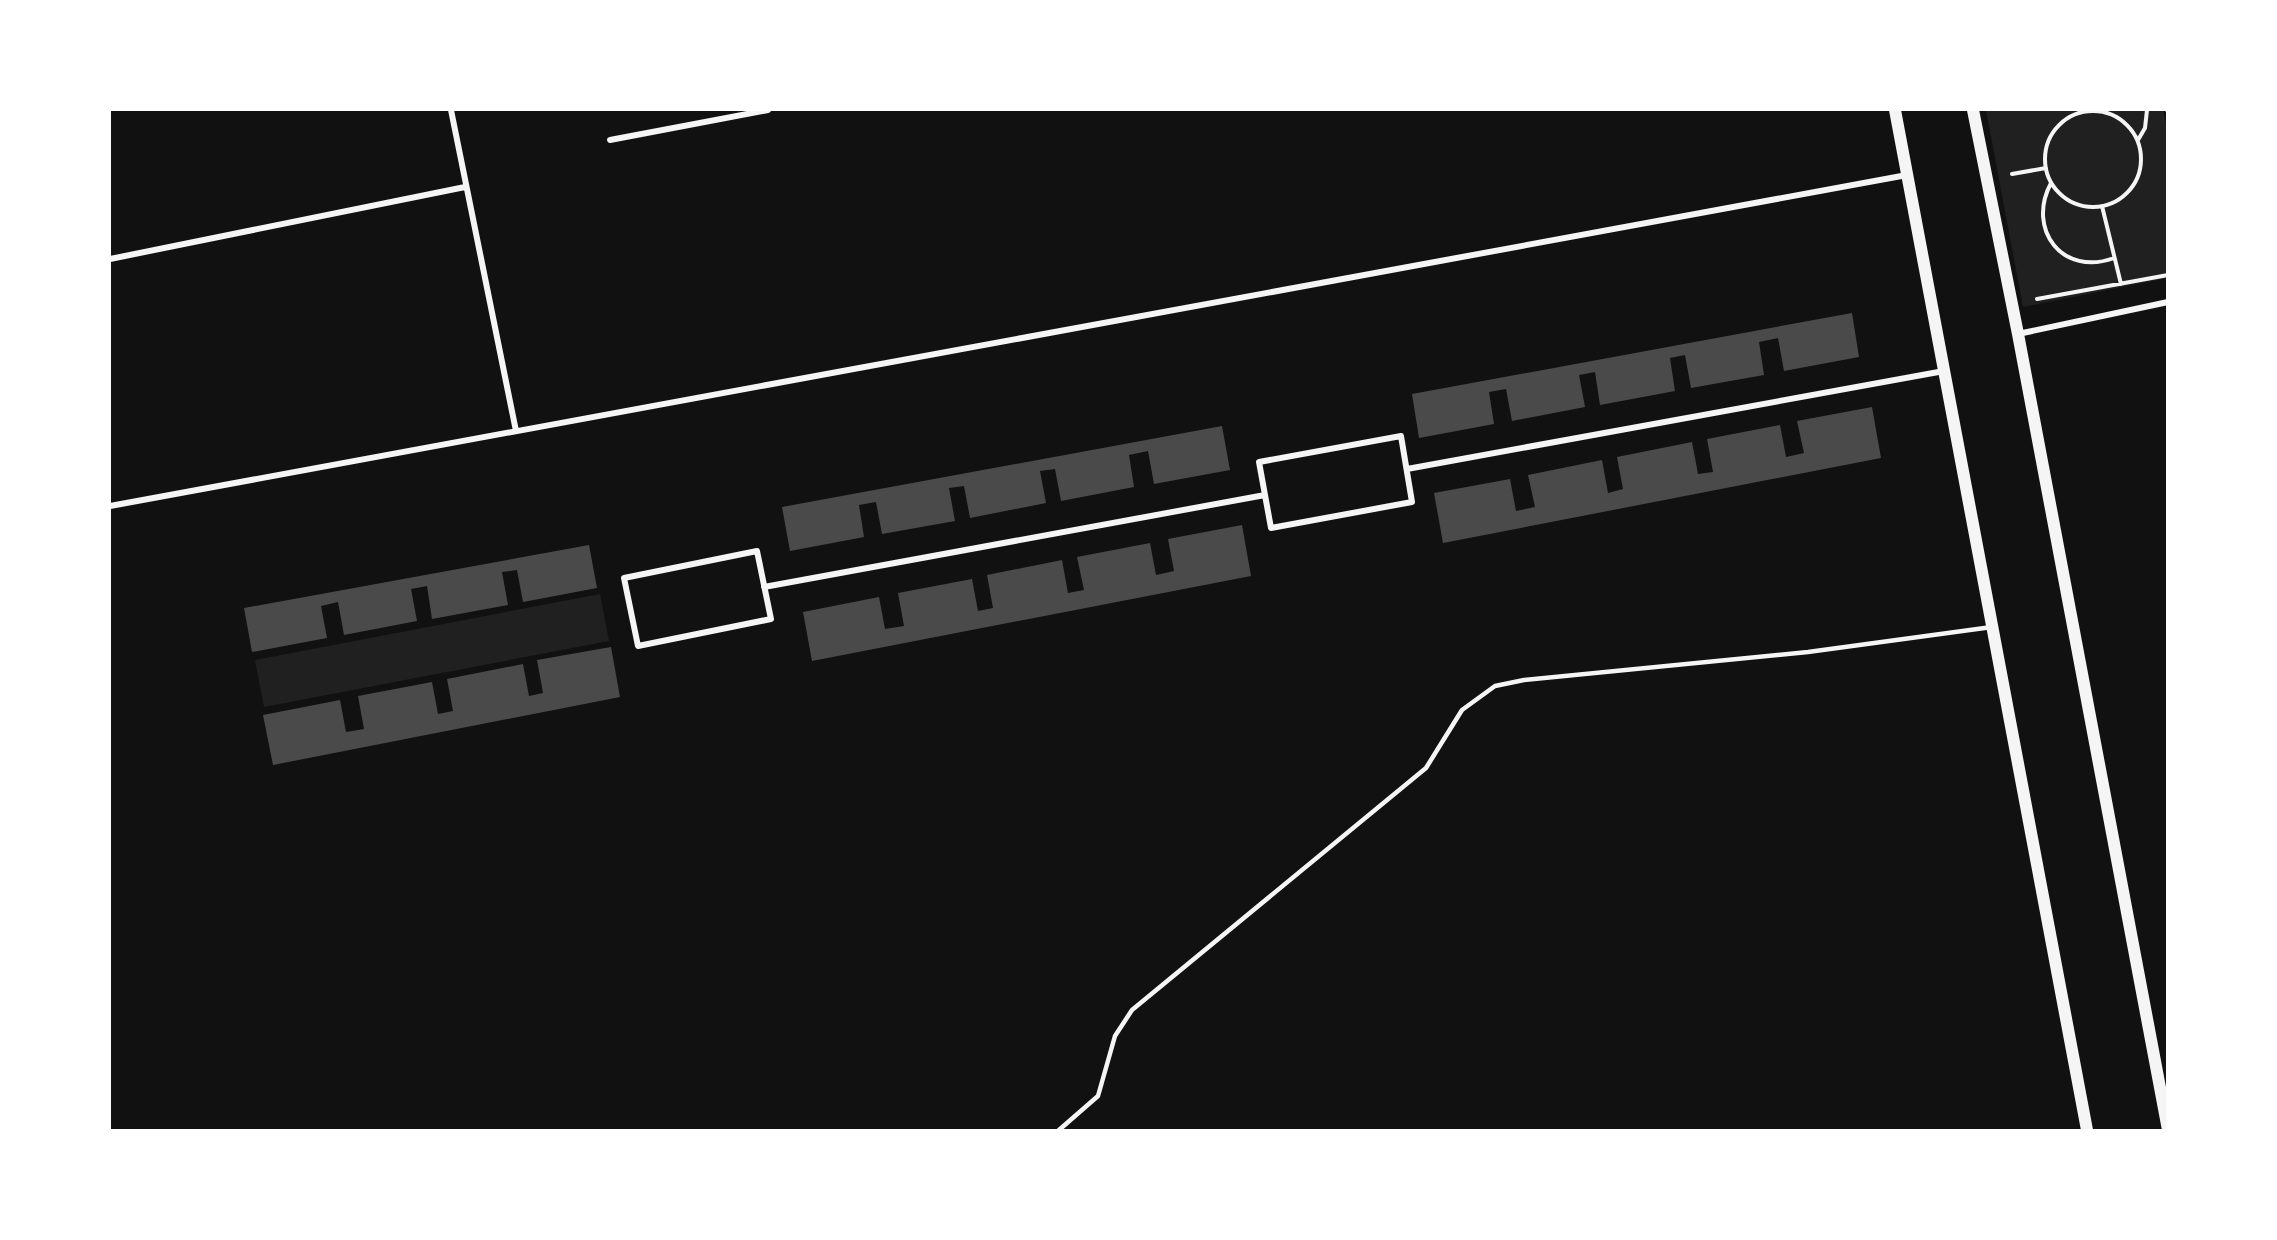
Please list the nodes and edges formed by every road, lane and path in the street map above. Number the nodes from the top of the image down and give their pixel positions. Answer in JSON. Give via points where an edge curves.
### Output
{"nodes":[{"id":1,"x":450,"y":110,"type":"edge"},
{"id":2,"x":768,"y":110,"type":"edge"},
{"id":3,"x":1895,"y":110,"type":"edge"},
{"id":4,"x":1973,"y":110,"type":"edge"},
{"id":5,"x":2086,"y":110,"type":"edge"},
{"id":6,"x":2147,"y":110,"type":"edge"},
{"id":7,"x":728,"y":113,"type":"edge"},
{"id":8,"x":610,"y":140,"type":"dead end"},
{"id":9,"x":2138,"y":140,"type":"junction"},
{"id":10,"x":2046,"y":168,"type":"junction"},
{"id":11,"x":1907,"y":175,"type":"junction"},
{"id":12,"x":2002,"y":176,"type":"dead end"},
{"id":13,"x":2051,"y":183,"type":"junction"},
{"id":14,"x":465,"y":188,"type":"junction"},
{"id":15,"x":2102,"y":206,"type":"junction"},
{"id":16,"x":2114,"y":258,"type":"junction"},
{"id":17,"x":110,"y":259,"type":"edge"},
{"id":18,"x":2168,"y":275,"type":"edge"},
{"id":19,"x":2121,"y":284,"type":"junction"},
{"id":20,"x":2036,"y":299,"type":"dead end"},
{"id":21,"x":2168,"y":302,"type":"edge"},
{"id":22,"x":2018,"y":334,"type":"junction"},
{"id":23,"x":1944,"y":371,"type":"junction"},
{"id":24,"x":516,"y":431,"type":"junction"},
{"id":25,"x":1407,"y":469,"type":"junction"},
{"id":26,"x":1265,"y":495,"type":"junction"},
{"id":27,"x":110,"y":506,"type":"edge"},
{"id":28,"x":764,"y":587,"type":"junction"},
{"id":29,"x":1992,"y":627,"type":"junction"},
{"id":30,"x":2168,"y":1130,"type":"edge"},
{"id":31,"x":1059,"y":1131,"type":"edge"},
{"id":32,"x":2087,"y":1131,"type":"edge"}],
"edges":[{"from":1,"to":14,"type":"street"},
{"from":2,"to":7,"type":"street"},
{"from":3,"to":11,"type":"main road"},
{"from":4,"to":22,"type":"main road"},
{"from":5,"to":9,"type":"path","via":[[2117,117]]},
{"from":5,"to":10,"type":"path","via":[[2074,114],[2054,131],[2048,142]]},
{"from":6,"to":9,"type":"path","via":[[2145,128]]},
{"from":7,"to":8,"type":"street"},
{"from":9,"to":15,"type":"path","via":[[2140,172],[2133,186],[2121,198]]},
{"from":10,"to":12,"type":"path"},
{"from":10,"to":13,"type":"path"},
{"from":11,"to":23,"type":"main road"},
{"from":11,"to":24,"type":"street"},
{"from":13,"to":15,"type":"path","via":[[2075,203]]},
{"from":13,"to":16,"type":"path","via":[[2042,208],[2045,229],[2055,246],[2077,260],[2102,262]]},
{"from":14,"to":17,"type":"street"},
{"from":14,"to":24,"type":"street"},
{"from":15,"to":16,"type":"path"},
{"from":16,"to":19,"type":"path"},
{"from":18,"to":19,"type":"path"},
{"from":19,"to":20,"type":"path"},
{"from":21,"to":22,"type":"street"},
{"from":22,"to":30,"type":"main road"},
{"from":23,"to":25,"type":"street"},
{"from":23,"to":29,"type":"main road"},
{"from":24,"to":27,"type":"street"},
{"from":25,"to":26,"type":"street","via":[[1412,502],[1271,528]]},
{"from":25,"to":26,"type":"street","via":[[1401,436],[1259,462]]},
{"from":26,"to":28,"type":"street"},
{"from":28,"to":28,"type":"street","via":[[757,551],[624,579],[638,646],[771,619]]},
{"from":29,"to":31,"type":"lane","via":[[1808,652],[1495,686],[1462,710],[1426,768],[1132,1010],[1115,1036],[1098,1096]]},
{"from":29,"to":32,"type":"main road"}]}
